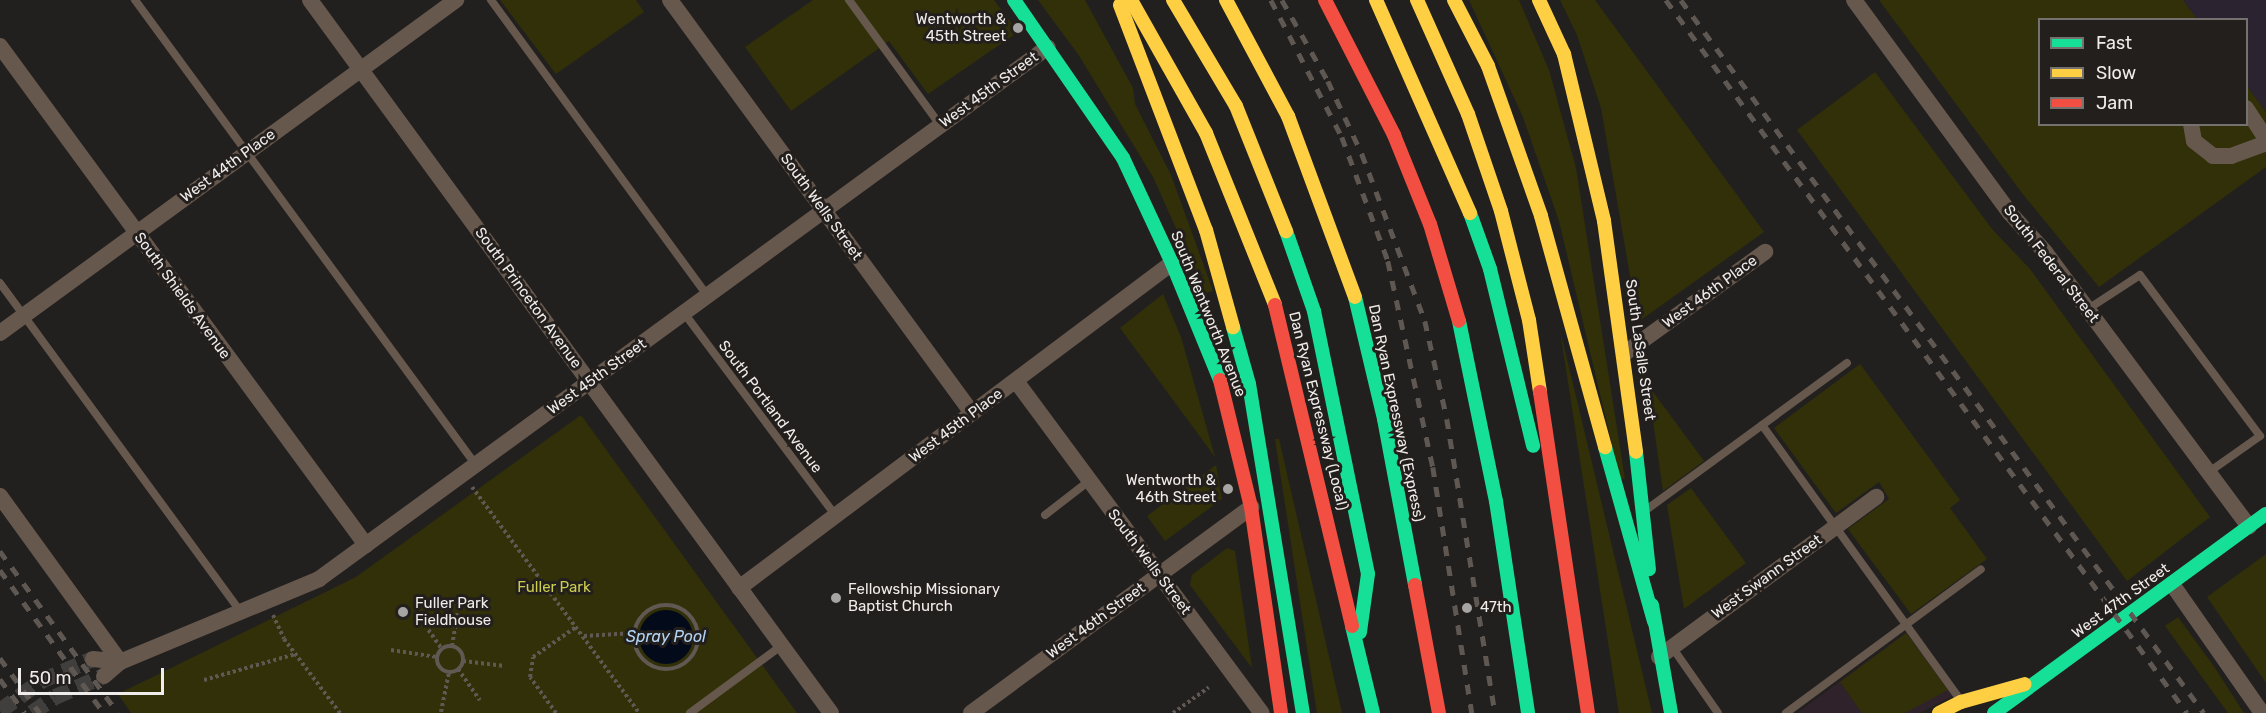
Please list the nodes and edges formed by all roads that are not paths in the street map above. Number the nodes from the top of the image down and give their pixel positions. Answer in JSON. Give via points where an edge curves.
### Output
{"nodes":[{"id":1,"x":135,"y":0,"type":"edge"},
{"id":2,"x":310,"y":0,"type":"edge"},
{"id":3,"x":456,"y":0,"type":"edge"},
{"id":4,"x":491,"y":0,"type":"edge"},
{"id":5,"x":670,"y":0,"type":"edge"},
{"id":6,"x":849,"y":0,"type":"edge"},
{"id":7,"x":1014,"y":0,"type":"edge"},
{"id":8,"x":1119,"y":0,"type":"edge"},
{"id":9,"x":1131,"y":0,"type":"edge"},
{"id":10,"x":1173,"y":0,"type":"edge"},
{"id":11,"x":1226,"y":0,"type":"edge"},
{"id":12,"x":1325,"y":0,"type":"edge"},
{"id":13,"x":1376,"y":0,"type":"edge"},
{"id":14,"x":1417,"y":0,"type":"edge"},
{"id":15,"x":1454,"y":0,"type":"edge"},
{"id":16,"x":1539,"y":0,"type":"edge"},
{"id":17,"x":1854,"y":0,"type":"edge"},
{"id":18,"x":0,"y":46,"type":"edge"},
{"id":19,"x":1048,"y":47,"type":"junction"},
{"id":20,"x":360,"y":70,"type":"junction"},
{"id":21,"x":2248,"y":110,"type":"edge"},
{"id":22,"x":941,"y":126,"type":"junction"},
{"id":23,"x":2191,"y":126,"type":"edge"},
{"id":24,"x":2266,"y":141,"type":"edge"},
{"id":25,"x":247,"y":152,"type":"junction"},
{"id":26,"x":824,"y":211,"type":"junction"},
{"id":27,"x":136,"y":233,"type":"junction"},
{"id":28,"x":1765,"y":252,"type":"dead end"},
{"id":29,"x":1172,"y":263,"type":"junction"},
{"id":30,"x":0,"y":283,"type":"edge"},
{"id":31,"x":708,"y":296,"type":"junction"},
{"id":32,"x":2088,"y":309,"type":"junction"},
{"id":33,"x":684,"y":313,"type":"junction"},
{"id":34,"x":24,"y":315,"type":"junction"},
{"id":35,"x":0,"y":333,"type":"edge"},
{"id":36,"x":1625,"y":353,"type":"junction"},
{"id":37,"x":1847,"y":363,"type":"dead end"},
{"id":38,"x":1016,"y":381,"type":"junction"},
{"id":39,"x":589,"y":382,"type":"junction"},
{"id":40,"x":972,"y":413,"type":"junction"},
{"id":41,"x":1762,"y":425,"type":"junction"},
{"id":42,"x":476,"y":465,"type":"junction"},
{"id":43,"x":2209,"y":472,"type":"junction"},
{"id":44,"x":1089,"y":481,"type":"junction"},
{"id":45,"x":0,"y":496,"type":"edge"},
{"id":46,"x":1876,"y":497,"type":"dead end"},
{"id":47,"x":1251,"y":507,"type":"junction"},
{"id":48,"x":1643,"y":512,"type":"junction"},
{"id":49,"x":2266,"y":514,"type":"edge"},
{"id":50,"x":1045,"y":515,"type":"dead end"},
{"id":51,"x":836,"y":516,"type":"junction"},
{"id":52,"x":1835,"y":527,"type":"junction"},
{"id":53,"x":2249,"y":527,"type":"junction"},
{"id":54,"x":366,"y":545,"type":"junction"},
{"id":55,"x":1564,"y":548,"type":"junction"},
{"id":56,"x":1982,"y":569,"type":"dead end"},
{"id":57,"x":1158,"y":576,"type":"junction"},
{"id":58,"x":2172,"y":584,"type":"junction"},
{"id":59,"x":739,"y":588,"type":"junction"},
{"id":60,"x":241,"y":612,"type":"junction"},
{"id":61,"x":1653,"y":621,"type":"junction"},
{"id":62,"x":1906,"y":624,"type":"junction"},
{"id":63,"x":781,"y":646,"type":"junction"},
{"id":64,"x":1358,"y":646,"type":"junction"},
{"id":65,"x":1666,"y":652,"type":"junction"},
{"id":66,"x":93,"y":659,"type":"tunnel mouth"},
{"id":67,"x":120,"y":662,"type":"junction"},
{"id":68,"x":104,"y":676,"type":"tunnel mouth"},
{"id":69,"x":2040,"y":679,"type":"junction"},
{"id":70,"x":1961,"y":702,"type":"junction"},
{"id":71,"x":690,"y":713,"type":"edge"},
{"id":72,"x":831,"y":713,"type":"edge"},
{"id":73,"x":971,"y":713,"type":"edge"},
{"id":74,"x":1263,"y":713,"type":"edge"},
{"id":75,"x":1281,"y":713,"type":"edge"},
{"id":76,"x":1303,"y":713,"type":"edge"},
{"id":77,"x":1373,"y":713,"type":"edge"},
{"id":78,"x":1439,"y":713,"type":"edge"},
{"id":79,"x":1528,"y":713,"type":"edge"},
{"id":80,"x":1588,"y":713,"type":"edge"},
{"id":81,"x":1671,"y":713,"type":"edge"},
{"id":82,"x":1718,"y":713,"type":"edge"},
{"id":83,"x":1786,"y":713,"type":"edge"},
{"id":84,"x":1939,"y":713,"type":"edge"},
{"id":85,"x":1995,"y":713,"type":"edge"},
{"id":86,"x":2262,"y":713,"type":"edge"}],
"edges":[{"from":1,"to":25,"type":"lane"},
{"from":2,"to":20,"type":"street","name":"South Princeton Avenue"},
{"from":3,"to":20,"type":"street","name":"West 44th Place"},
{"from":4,"to":31,"type":"lane"},
{"from":5,"to":26,"type":"street","name":"South Wells Street"},
{"from":6,"to":22,"type":"lane"},
{"from":7,"to":19,"type":"main road","name":"South Wentworth Avenue"},
{"from":8,"to":76,"type":"main road","via":[[1159,115],[1206,230],[1249,384]]},
{"from":9,"to":64,"type":"main road","name":"Dan Ryan Expressway (Local)","via":[[1206,133],[1245,223],[1282,325]]},
{"from":10,"to":64,"type":"main road","via":[[1236,106],[1272,190],[1314,311],[1368,574]]},
{"from":11,"to":78,"type":"main road","name":"Dan Ryan Expressway (Express)","via":[[1288,116],[1360,313],[1384,419]]},
{"from":12,"to":79,"type":"main road","via":[[1394,135],[1430,224],[1457,309],[1494,490]]},
{"from":13,"to":55,"type":"main road","via":[[1460,185],[1490,269],[1515,384]]},
{"from":14,"to":55,"type":"main road","via":[[1468,114],[1501,211],[1529,320]]},
{"from":15,"to":61,"type":"main road","via":[[1488,66],[1541,216]]},
{"from":16,"to":36,"type":"main road","name":"South LaSalle Street","via":[[1564,54],[1604,221]]},
{"from":17,"to":32,"type":"street","name":"South Federal Street","via":[[2010,213]]},
{"from":18,"to":27,"type":"street","name":"South Shields Avenue"},
{"from":19,"to":22,"type":"street","name":"West 45th Street"},
{"from":19,"to":29,"type":"main road","name":"South Wentworth Avenue","via":[[1123,158]]},
{"from":20,"to":25,"type":"street","name":"West 44th Place"},
{"from":20,"to":39,"type":"street","name":"South Princeton Avenue"},
{"from":21,"to":24,"type":"street"},
{"from":22,"to":26,"type":"street","name":"West 45th Street"},
{"from":23,"to":24,"type":"street","via":[[2194,141],[2213,156],[2231,156]]},
{"from":25,"to":27,"type":"street","name":"West 44th Place"},
{"from":25,"to":42,"type":"lane"},
{"from":26,"to":31,"type":"street","name":"West 45th Street"},
{"from":26,"to":40,"type":"street","name":"South Wells Street"},
{"from":27,"to":34,"type":"street","name":"West 44th Place"},
{"from":27,"to":54,"type":"street","name":"South Shields Avenue"},
{"from":28,"to":36,"type":"street","name":"West 46th Place"},
{"from":29,"to":38,"type":"street","name":"West 45th Place"},
{"from":29,"to":47,"type":"main road","name":"South Wentworth Avenue","via":[[1227,398]]},
{"from":30,"to":34,"type":"lane"},
{"from":31,"to":33,"type":"street","name":"West 45th Street"},
{"from":32,"to":43,"type":"street","name":"South Federal Street"},
{"from":32,"to":43,"type":"lane","via":[[2140,275],[2176,322],[2260,436]]},
{"from":33,"to":39,"type":"street","name":"West 45th Street"},
{"from":33,"to":51,"type":"lane","name":"South Portland Avenue"},
{"from":34,"to":35,"type":"street","name":"West 44th Place"},
{"from":34,"to":60,"type":"lane"},
{"from":36,"to":48,"type":"main road","name":"South LaSalle Street"},
{"from":37,"to":41,"type":"lane"},
{"from":38,"to":40,"type":"street","name":"West 45th Place"},
{"from":38,"to":44,"type":"street","name":"South Wells Street"},
{"from":39,"to":42,"type":"street","name":"West 45th Street"},
{"from":39,"to":59,"type":"street","name":"South Princeton Avenue"},
{"from":40,"to":51,"type":"street","name":"West 45th Place"},
{"from":41,"to":48,"type":"lane"},
{"from":41,"to":52,"type":"lane"},
{"from":42,"to":54,"type":"street","name":"West 45th Street"},
{"from":43,"to":53,"type":"street","name":"South Federal Street"},
{"from":44,"to":50,"type":"lane"},
{"from":44,"to":57,"type":"street","name":"South Wells Street"},
{"from":45,"to":67,"type":"street"},
{"from":46,"to":52,"type":"street","name":"West Swann Street"},
{"from":47,"to":57,"type":"street","name":"West 46th Street"},
{"from":47,"to":75,"type":"main road","name":"South Wentworth Avenue"},
{"from":48,"to":61,"type":"main road","name":"South LaSalle Street"},
{"from":49,"to":53,"type":"main road","name":"West 47th Street"},
{"from":51,"to":59,"type":"street","name":"West 45th Place"},
{"from":52,"to":62,"type":"lane"},
{"from":52,"to":65,"type":"street","name":"West Swann Street"},
{"from":53,"to":58,"type":"main road","name":"West 47th Street"},
{"from":54,"to":60,"type":"street","name":"West 45th Street","via":[[319,579]]},
{"from":55,"to":80,"type":"main road"},
{"from":56,"to":62,"type":"lane"},
{"from":57,"to":73,"type":"street","name":"West 46th Street"},
{"from":57,"to":74,"type":"street","name":"South Wells Street"},
{"from":58,"to":69,"type":"main road","name":"West 47th Street"},
{"from":58,"to":86,"type":"street"},
{"from":59,"to":63,"type":"street","name":"South Princeton Avenue"},
{"from":60,"to":67,"type":"street","name":"West 45th Street"},
{"from":61,"to":65,"type":"main road","name":"South LaSalle Street"},
{"from":62,"to":70,"type":"lane"},
{"from":62,"to":83,"type":"lane"},
{"from":63,"to":71,"type":"lane"},
{"from":63,"to":72,"type":"street","name":"South Princeton Avenue"},
{"from":64,"to":77,"type":"main road","name":"Dan Ryan Expressway (Local)"},
{"from":65,"to":81,"type":"main road","name":"South LaSalle Street"},
{"from":65,"to":82,"type":"lane"},
{"from":66,"to":67,"type":"street","name":"West 45th Street"},
{"from":67,"to":68,"type":"street","name":"West 45th Street"},
{"from":69,"to":70,"type":"main road"},
{"from":69,"to":85,"type":"main road","name":"West 47th Street"},
{"from":70,"to":84,"type":"main road"}]}
